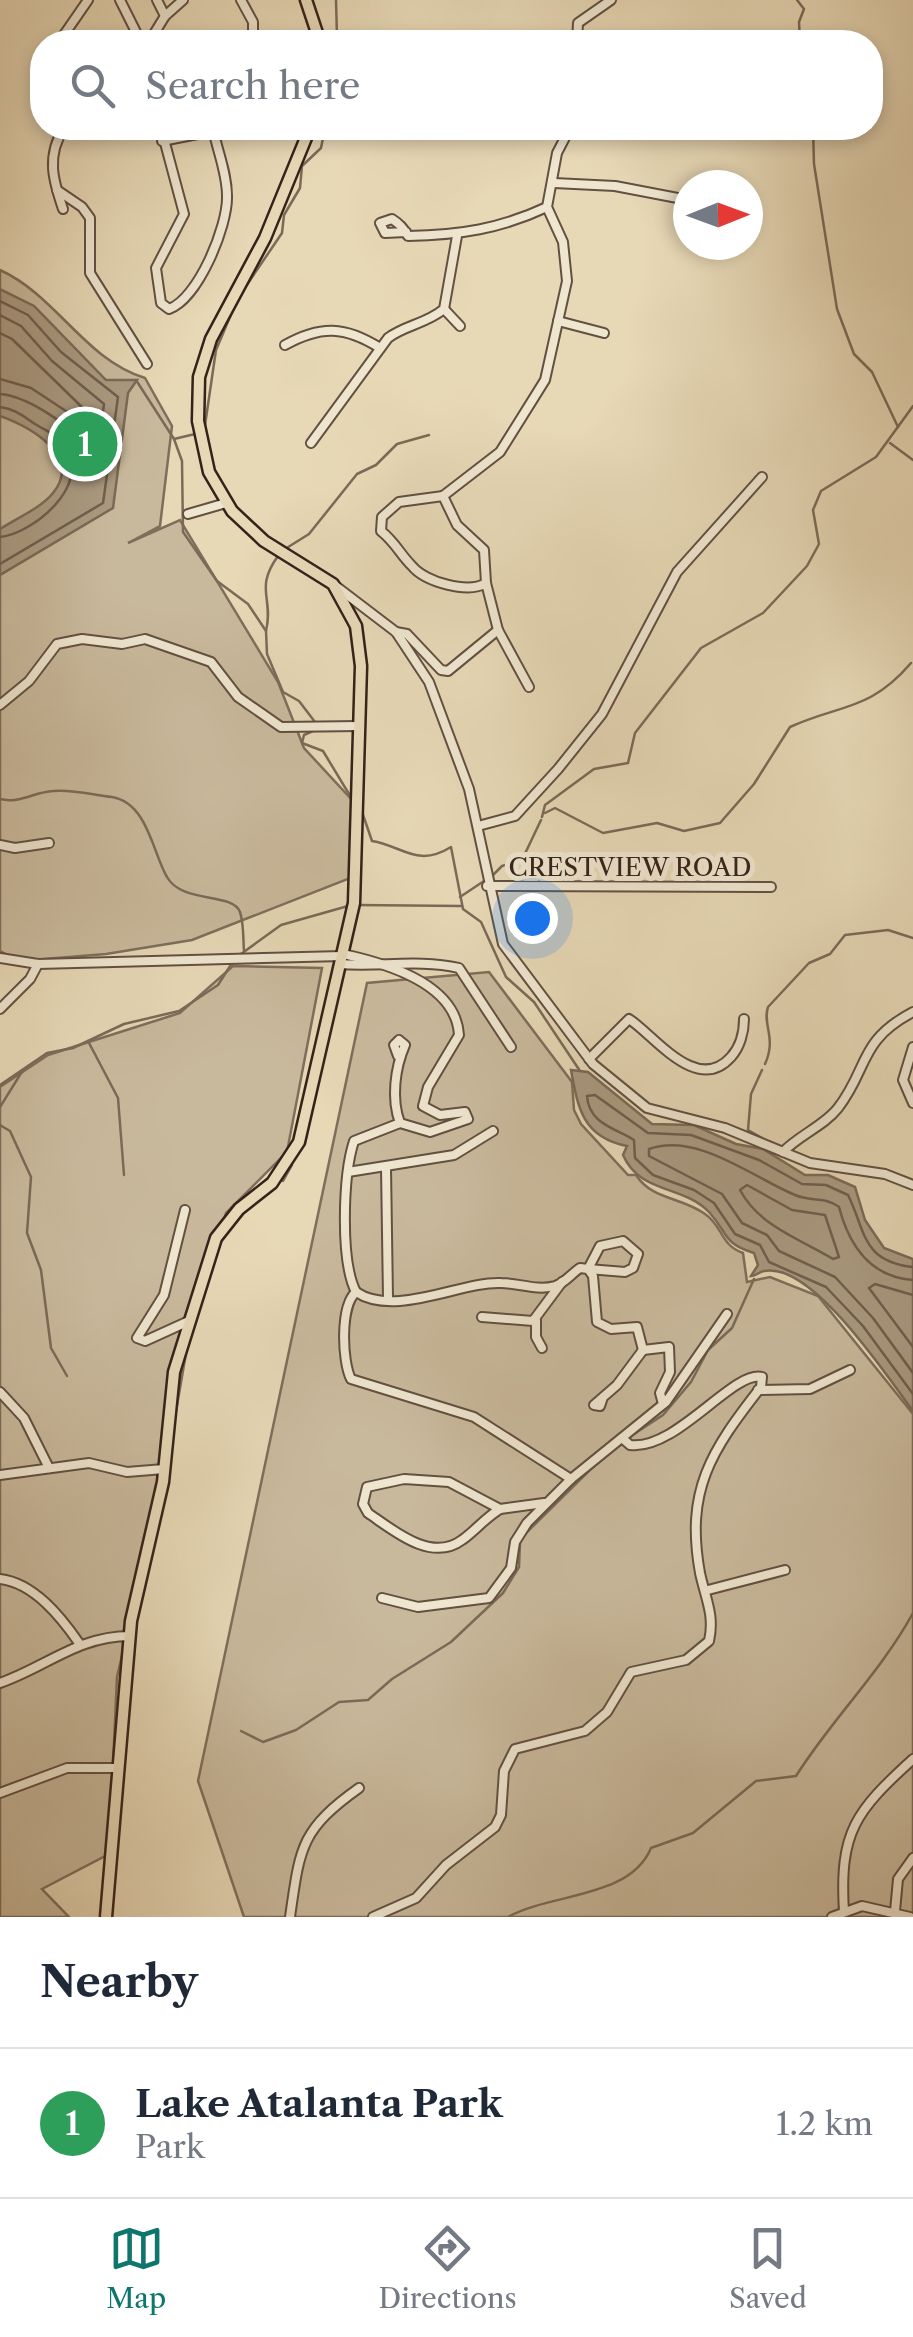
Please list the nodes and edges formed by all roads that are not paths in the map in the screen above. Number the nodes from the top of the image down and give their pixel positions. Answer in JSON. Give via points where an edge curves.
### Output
{"nodes":[{"id":1,"x":88,"y":0,"type":"edge"},
{"id":2,"x":120,"y":0,"type":"edge"},
{"id":3,"x":157,"y":0,"type":"edge"},
{"id":4,"x":183,"y":0,"type":"edge"},
{"id":5,"x":241,"y":0,"type":"edge"},
{"id":6,"x":306,"y":0,"type":"edge"},
{"id":7,"x":611,"y":0,"type":"edge"},
{"id":8,"x":165,"y":16,"type":"junction"},
{"id":9,"x":67,"y":30,"type":"edge"},
{"id":10,"x":138,"y":30,"type":"edge"},
{"id":11,"x":154,"y":30,"type":"edge"},
{"id":12,"x":253,"y":30,"type":"edge"},
{"id":13,"x":316,"y":30,"type":"edge"},
{"id":14,"x":578,"y":30,"type":"edge"},
{"id":15,"x":60,"y":140,"type":"edge"},
{"id":16,"x":166,"y":140,"type":"edge"},
{"id":17,"x":216,"y":140,"type":"edge"},
{"id":18,"x":305,"y":140,"type":"edge"},
{"id":19,"x":564,"y":140,"type":"edge"},
{"id":20,"x":162,"y":141,"type":"joint"},
{"id":21,"x":554,"y":183,"type":"junction"},
{"id":22,"x":56,"y":190,"type":"junction"},
{"id":23,"x":673,"y":197,"type":"edge"},
{"id":24,"x":547,"y":207,"type":"junction"},
{"id":25,"x":63,"y":210,"type":"dead end"},
{"id":26,"x":406,"y":232,"type":"dead end"},
{"id":27,"x":457,"y":236,"type":"junction"},
{"id":28,"x":444,"y":309,"type":"junction"},
{"id":29,"x":558,"y":322,"type":"junction"},
{"id":30,"x":460,"y":326,"type":"dead end"},
{"id":31,"x":604,"y":333,"type":"dead end"},
{"id":32,"x":285,"y":345,"type":"dead end"},
{"id":33,"x":380,"y":348,"type":"junction"},
{"id":34,"x":147,"y":364,"type":"dead end"},
{"id":35,"x":311,"y":443,"type":"dead end"},
{"id":36,"x":762,"y":477,"type":"dead end"},
{"id":37,"x":442,"y":496,"type":"junction"},
{"id":38,"x":226,"y":503,"type":"junction"},
{"id":39,"x":188,"y":514,"type":"dead end"},
{"id":40,"x":486,"y":583,"type":"junction"},
{"id":41,"x":333,"y":584,"type":"junction"},
{"id":42,"x":498,"y":630,"type":"junction"},
{"id":43,"x":396,"y":632,"type":"junction"},
{"id":44,"x":529,"y":687,"type":"dead end"},
{"id":45,"x":0,"y":705,"type":"edge"},
{"id":46,"x":359,"y":726,"type":"junction"},
{"id":47,"x":478,"y":826,"type":"junction"},
{"id":48,"x":49,"y":843,"type":"dead end"},
{"id":49,"x":0,"y":845,"type":"edge"},
{"id":50,"x":488,"y":886,"type":"junction"},
{"id":51,"x":771,"y":888,"type":"dead end"},
{"id":52,"x":0,"y":958,"type":"edge"},
{"id":53,"x":342,"y":958,"type":"junction"},
{"id":54,"x":38,"y":964,"type":"junction"},
{"id":55,"x":376,"y":964,"type":"junction"},
{"id":56,"x":0,"y":1009,"type":"edge"},
{"id":57,"x":913,"y":1012,"type":"edge"},
{"id":58,"x":744,"y":1019,"type":"dead end"},
{"id":59,"x":512,"y":1047,"type":"dead end"},
{"id":60,"x":913,"y":1047,"type":"edge"},
{"id":61,"x":398,"y":1056,"type":"dead end"},
{"id":62,"x":589,"y":1060,"type":"junction"},
{"id":63,"x":913,"y":1103,"type":"edge"},
{"id":64,"x":396,"y":1125,"type":"junction"},
{"id":65,"x":494,"y":1131,"type":"dead end"},
{"id":66,"x":783,"y":1152,"type":"junction"},
{"id":67,"x":386,"y":1167,"type":"junction"},
{"id":68,"x":348,"y":1172,"type":"junction"},
{"id":69,"x":913,"y":1185,"type":"edge"},
{"id":70,"x":184,"y":1210,"type":"dead end"},
{"id":71,"x":588,"y":1269,"type":"junction"},
{"id":72,"x":562,"y":1282,"type":"junction"},
{"id":73,"x":356,"y":1292,"type":"junction"},
{"id":74,"x":388,"y":1298,"type":"junction"},
{"id":75,"x":727,"y":1314,"type":"dead end"},
{"id":76,"x":482,"y":1317,"type":"dead end"},
{"id":77,"x":189,"y":1320,"type":"junction"},
{"id":78,"x":536,"y":1320,"type":"junction"},
{"id":79,"x":542,"y":1348,"type":"dead end"},
{"id":80,"x":643,"y":1350,"type":"junction"},
{"id":81,"x":850,"y":1370,"type":"dead end"},
{"id":82,"x":758,"y":1390,"type":"junction"},
{"id":83,"x":0,"y":1392,"type":"edge"},
{"id":84,"x":603,"y":1397,"type":"dead end"},
{"id":85,"x":663,"y":1404,"type":"junction"},
{"id":86,"x":622,"y":1438,"type":"junction"},
{"id":87,"x":49,"y":1468,"type":"junction"},
{"id":88,"x":164,"y":1469,"type":"junction"},
{"id":89,"x":0,"y":1476,"type":"edge"},
{"id":90,"x":571,"y":1479,"type":"junction"},
{"id":91,"x":544,"y":1503,"type":"junction"},
{"id":92,"x":500,"y":1510,"type":"junction"},
{"id":93,"x":785,"y":1570,"type":"dead end"},
{"id":94,"x":0,"y":1579,"type":"edge"},
{"id":95,"x":708,"y":1590,"type":"junction"},
{"id":96,"x":382,"y":1598,"type":"dead end"},
{"id":97,"x":130,"y":1636,"type":"junction"},
{"id":98,"x":80,"y":1643,"type":"junction"},
{"id":99,"x":0,"y":1683,"type":"edge"},
{"id":100,"x":913,"y":1759,"type":"edge"},
{"id":101,"x":116,"y":1768,"type":"junction"},
{"id":102,"x":359,"y":1788,"type":"dead end"},
{"id":103,"x":0,"y":1793,"type":"edge"},
{"id":104,"x":913,"y":1858,"type":"edge"},
{"id":105,"x":896,"y":1911,"type":"junction"},
{"id":106,"x":844,"y":1912,"type":"junction"},
{"id":107,"x":911,"y":1915,"type":"edge"},
{"id":108,"x":106,"y":1917,"type":"edge"},
{"id":109,"x":290,"y":1917,"type":"edge"},
{"id":110,"x":373,"y":1917,"type":"edge"},
{"id":111,"x":832,"y":1917,"type":"edge"}],
"edges":[{"from":1,"to":9,"type":"street"},
{"from":2,"to":10,"type":"street"},
{"from":3,"to":8,"type":"street"},
{"from":4,"to":8,"type":"street"},
{"from":5,"to":12,"type":"street"},
{"from":6,"to":13,"type":"main road"},
{"from":7,"to":14,"type":"street"},
{"from":8,"to":11,"type":"street"},
{"from":15,"to":22,"type":"street","via":[[52,161]]},
{"from":16,"to":20,"type":"street"},
{"from":17,"to":20,"type":"street","via":[[226,209],[207,264],[186,298],[169,309],[161,303],[156,268],[184,214]]},
{"from":18,"to":38,"type":"main road","via":[[199,377],[202,451]]},
{"from":19,"to":21,"type":"street"},
{"from":21,"to":23,"type":"street"},
{"from":21,"to":24,"type":"street"},
{"from":22,"to":25,"type":"street"},
{"from":22,"to":34,"type":"street","via":[[90,218],[90,273]]},
{"from":24,"to":27,"type":"street","via":[[496,229]]},
{"from":24,"to":29,"type":"street","via":[[566,260]]},
{"from":26,"to":27,"type":"street"},
{"from":27,"to":28,"type":"street"},
{"from":28,"to":30,"type":"street"},
{"from":28,"to":33,"type":"street","via":[[399,330]]},
{"from":29,"to":31,"type":"street"},
{"from":29,"to":37,"type":"street","via":[[539,393],[507,443]]},
{"from":32,"to":33,"type":"street","via":[[333,328]]},
{"from":33,"to":35,"type":"street"},
{"from":36,"to":47,"type":"street","via":[[677,572],[602,714],[558,769],[516,816]]},
{"from":37,"to":40,"type":"street","via":[[456,525],[484,550]]},
{"from":37,"to":40,"type":"street","via":[[399,502],[382,517],[381,531],[416,571],[466,588]]},
{"from":38,"to":39,"type":"street"},
{"from":38,"to":41,"type":"main road","via":[[264,541]]},
{"from":40,"to":42,"type":"street"},
{"from":41,"to":43,"type":"street"},
{"from":41,"to":46,"type":"main road","via":[[356,626]]},
{"from":42,"to":43,"type":"street","via":[[448,671],[408,634]]},
{"from":42,"to":44,"type":"street"},
{"from":43,"to":47,"type":"street","via":[[430,682]]},
{"from":45,"to":46,"type":"street","via":[[57,644],[138,638],[211,662],[238,697],[281,727]]},
{"from":46,"to":53,"type":"main road","via":[[355,886]]},
{"from":47,"to":50,"type":"street"},
{"from":48,"to":49,"type":"street"},
{"from":50,"to":51,"type":"street","name":"CRESTVIEW ROAD"},
{"from":50,"to":62,"type":"street","via":[[510,957]]},
{"from":52,"to":54,"type":"street"},
{"from":53,"to":54,"type":"street"},
{"from":53,"to":55,"type":"street","via":[[367,957]]},
{"from":53,"to":77,"type":"main road","via":[[299,1142],[272,1183],[225,1223]]},
{"from":54,"to":56,"type":"street"},
{"from":55,"to":59,"type":"street","via":[[459,968]]},
{"from":55,"to":64,"type":"street","via":[[431,988],[458,1022],[455,1047],[423,1106],[440,1116],[464,1112],[468,1118],[430,1132]]},
{"from":57,"to":66,"type":"street","via":[[877,1037],[831,1116]]},
{"from":58,"to":62,"type":"street","via":[[731,1057],[701,1069],[683,1063],[628,1019]]},
{"from":60,"to":63,"type":"street","via":[[903,1080]]},
{"from":61,"to":64,"type":"street"},
{"from":62,"to":66,"type":"street","via":[[647,1108]]},
{"from":64,"to":68,"type":"street","via":[[354,1141]]},
{"from":65,"to":67,"type":"street","via":[[454,1155]]},
{"from":66,"to":69,"type":"street"},
{"from":67,"to":68,"type":"street"},
{"from":67,"to":74,"type":"street"},
{"from":68,"to":73,"type":"street"},
{"from":70,"to":77,"type":"street","via":[[167,1285],[140,1342]]},
{"from":71,"to":71,"type":"street","via":[[595,1251],[608,1242],[623,1241],[638,1254],[625,1272]]},
{"from":71,"to":72,"type":"street"},
{"from":71,"to":80,"type":"street","via":[[597,1322],[611,1329],[637,1327]]},
{"from":72,"to":74,"type":"street","via":[[535,1288],[498,1282],[447,1296]]},
{"from":72,"to":78,"type":"street"},
{"from":73,"to":74,"type":"street"},
{"from":73,"to":90,"type":"street","via":[[346,1348],[351,1379],[474,1417]]},
{"from":75,"to":85,"type":"street"},
{"from":76,"to":78,"type":"street"},
{"from":77,"to":88,"type":"main road","via":[[170,1393]]},
{"from":78,"to":79,"type":"street"},
{"from":80,"to":84,"type":"street"},
{"from":80,"to":85,"type":"street","via":[[669,1347]]},
{"from":81,"to":82,"type":"street","via":[[806,1390]]},
{"from":82,"to":86,"type":"street","via":[[763,1382],[756,1375],[680,1428],[638,1446]]},
{"from":82,"to":95,"type":"street","via":[[712,1457],[698,1493],[695,1542]]},
{"from":83,"to":87,"type":"street","via":[[24,1418]]},
{"from":85,"to":86,"type":"street"},
{"from":86,"to":90,"type":"street"},
{"from":87,"to":88,"type":"street","via":[[89,1463],[127,1472]]},
{"from":87,"to":89,"type":"street"},
{"from":88,"to":97,"type":"main road"},
{"from":90,"to":91,"type":"street"},
{"from":91,"to":92,"type":"street"},
{"from":91,"to":96,"type":"street","via":[[515,1542],[511,1568],[489,1598],[418,1607]]},
{"from":92,"to":92,"type":"street","via":[[456,1545],[434,1548],[368,1513],[363,1495],[374,1482],[437,1481]]},
{"from":93,"to":95,"type":"street"},
{"from":94,"to":98,"type":"street","via":[[33,1593]]},
{"from":95,"to":110,"type":"street","via":[[712,1627],[705,1648],[686,1660],[632,1672],[607,1712],[584,1731],[514,1749],[494,1827],[416,1898]]},
{"from":97,"to":98,"type":"street"},
{"from":97,"to":101,"type":"main road"},
{"from":98,"to":99,"type":"street"},
{"from":100,"to":106,"type":"street","via":[[876,1790],[852,1825],[844,1854]]},
{"from":101,"to":103,"type":"street","via":[[67,1768]]},
{"from":101,"to":108,"type":"main road"},
{"from":102,"to":109,"type":"street","via":[[310,1831]]},
{"from":104,"to":105,"type":"street","via":[[900,1874]]},
{"from":105,"to":106,"type":"street","via":[[862,1906]]},
{"from":105,"to":107,"type":"street"},
{"from":106,"to":111,"type":"street"}]}
